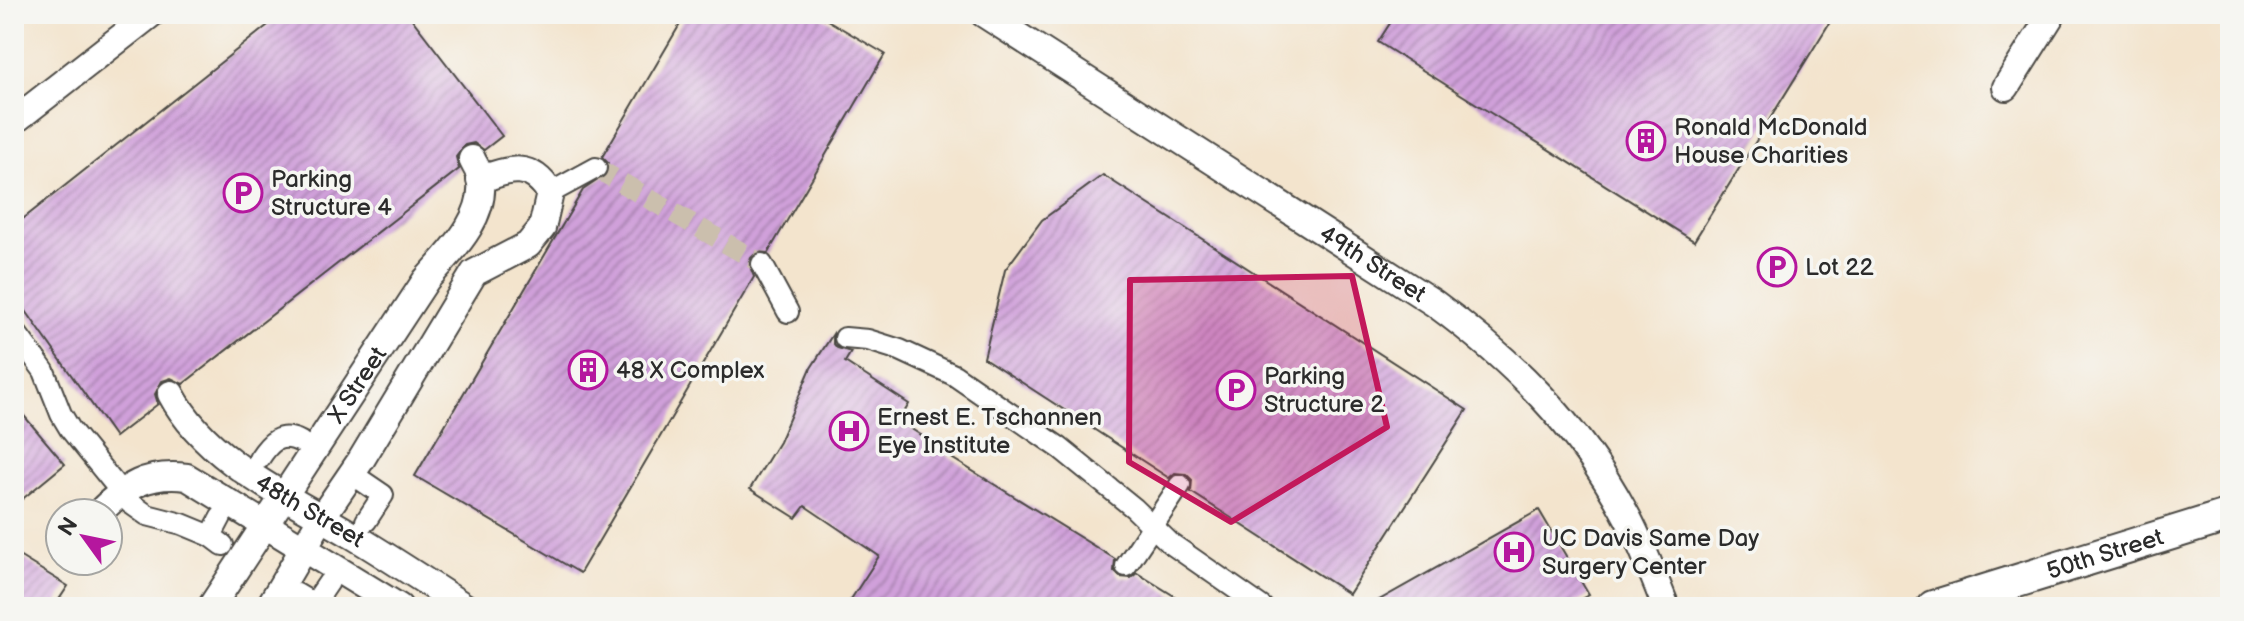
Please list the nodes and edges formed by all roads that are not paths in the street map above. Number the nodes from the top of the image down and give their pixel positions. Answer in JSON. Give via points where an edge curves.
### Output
{"nodes":[{"id":1,"x":151,"y":14,"type":"edge"},
{"id":2,"x":984,"y":14,"type":"edge"},
{"id":3,"x":2052,"y":14,"type":"edge"},
{"id":4,"x":2006,"y":87,"type":"dead end"},
{"id":5,"x":14,"y":121,"type":"edge"},
{"id":6,"x":596,"y":168,"type":"dead end"},
{"id":7,"x":550,"y":193,"type":"junction"},
{"id":8,"x":762,"y":264,"type":"tunnel mouth"},
{"id":9,"x":788,"y":312,"type":"dead end"},
{"id":10,"x":14,"y":330,"type":"edge"},
{"id":11,"x":834,"y":336,"type":"dead end"},
{"id":12,"x":171,"y":394,"type":"dead end"},
{"id":13,"x":301,"y":442,"type":"dead end"},
{"id":14,"x":259,"y":459,"type":"dead end"},
{"id":15,"x":361,"y":480,"type":"dead end"},
{"id":16,"x":1180,"y":485,"type":"dead end"},
{"id":17,"x":121,"y":491,"type":"junction"},
{"id":18,"x":284,"y":495,"type":"junction"},
{"id":19,"x":115,"y":497,"type":"edge"},
{"id":20,"x":2230,"y":515,"type":"edge"},
{"id":21,"x":221,"y":517,"type":"dead end"},
{"id":22,"x":322,"y":517,"type":"junction"},
{"id":23,"x":366,"y":521,"type":"dead end"},
{"id":24,"x":264,"y":524,"type":"junction"},
{"id":25,"x":1154,"y":527,"type":"junction"},
{"id":26,"x":304,"y":548,"type":"junction"},
{"id":27,"x":1126,"y":566,"type":"dead end"},
{"id":28,"x":329,"y":582,"type":"dead end"},
{"id":29,"x":308,"y":602,"type":"edge"},
{"id":30,"x":211,"y":607,"type":"edge"},
{"id":31,"x":269,"y":607,"type":"edge"},
{"id":32,"x":399,"y":607,"type":"edge"},
{"id":33,"x":465,"y":607,"type":"edge"},
{"id":34,"x":1262,"y":607,"type":"edge"},
{"id":35,"x":1666,"y":607,"type":"edge"},
{"id":36,"x":1933,"y":607,"type":"edge"}],
"edges":[{"from":1,"to":5,"type":"street"},
{"from":2,"to":35,"type":"street","name":"49th Street","via":[[1480,337],[1552,406],[1596,463],[1625,512]]},
{"from":3,"to":4,"type":"street"},
{"from":6,"to":7,"type":"street"},
{"from":7,"to":18,"type":"street","name":"X Street","via":[[534,174],[476,169],[479,206],[458,244],[426,280]]},
{"from":7,"to":22,"type":"street","via":[[542,228],[528,245],[474,273]]},
{"from":8,"to":9,"type":"street"},
{"from":10,"to":17,"type":"street","via":[[44,371],[70,429]]},
{"from":11,"to":25,"type":"street","via":[[900,350],[954,375],[1060,448]]},
{"from":12,"to":18,"type":"street","name":"48th Street","via":[[216,448]]},
{"from":13,"to":14,"type":"street","via":[[276,438]]},
{"from":15,"to":23,"type":"street","via":[[383,495]]},
{"from":16,"to":25,"type":"street"},
{"from":17,"to":19,"type":"street","name":"48th Street"},
{"from":17,"to":21,"type":"street","via":[[147,515],[217,540]]},
{"from":17,"to":24,"type":"street","name":"48th Street","via":[[140,481],[187,477]]},
{"from":18,"to":22,"type":"street","name":"48th Street"},
{"from":18,"to":24,"type":"street","name":"X Street"},
{"from":20,"to":36,"type":"street","name":"50th Street"},
{"from":22,"to":26,"type":"street"},
{"from":22,"to":33,"type":"street","name":"48th Street"},
{"from":24,"to":26,"type":"street","name":"48th Street"},
{"from":24,"to":30,"type":"street","name":"X Street"},
{"from":25,"to":27,"type":"street"},
{"from":25,"to":34,"type":"street"},
{"from":26,"to":31,"type":"street"},
{"from":26,"to":32,"type":"street","name":"48th Street"},
{"from":28,"to":29,"type":"street"}]}
